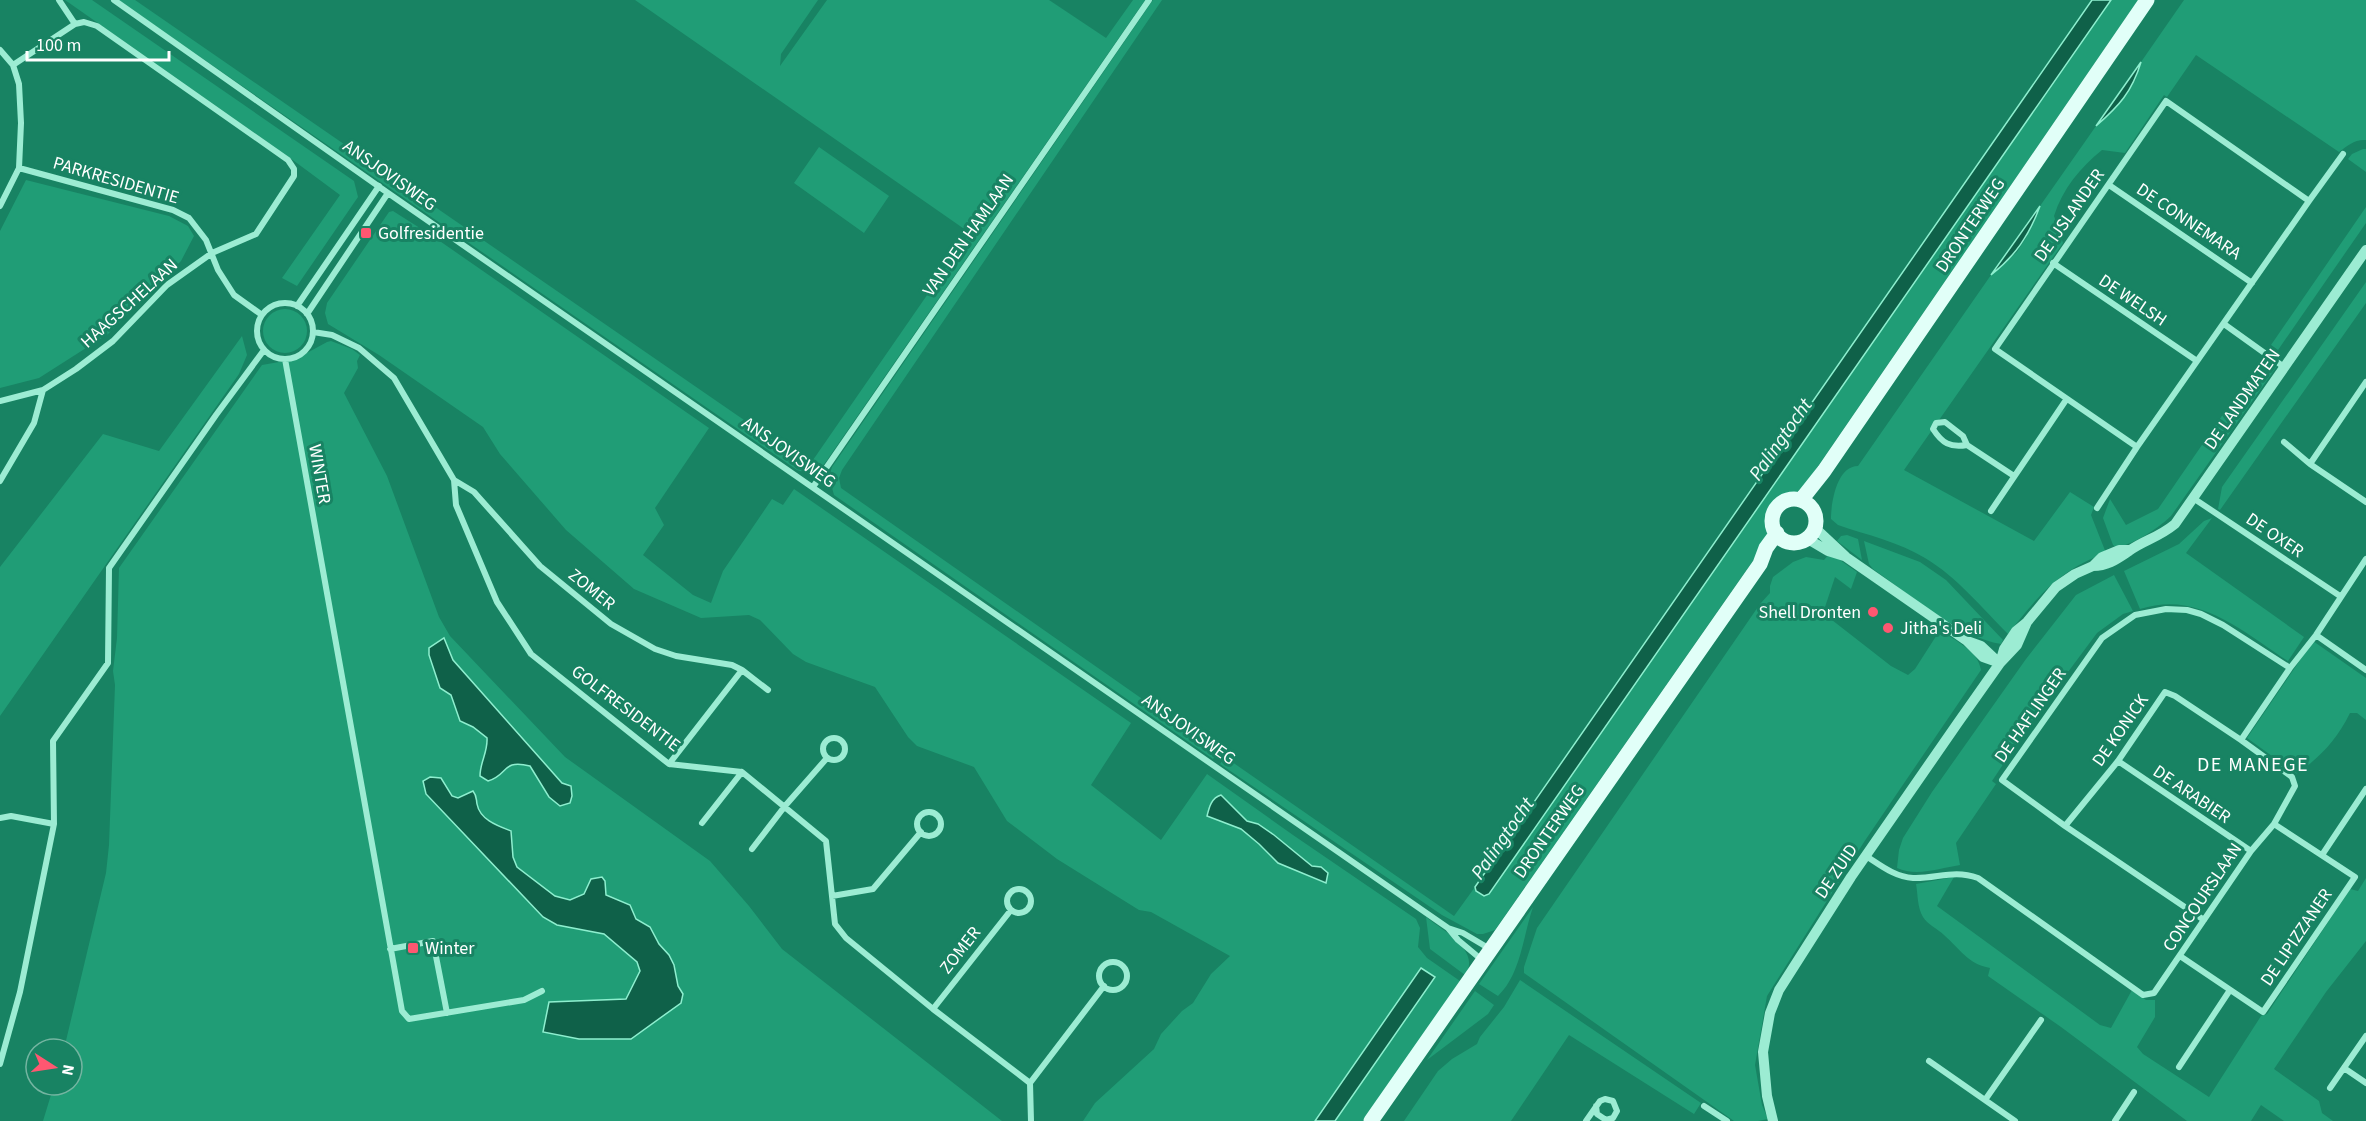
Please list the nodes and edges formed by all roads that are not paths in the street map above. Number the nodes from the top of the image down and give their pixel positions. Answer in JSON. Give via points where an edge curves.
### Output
{"nodes":[{"id":1,"x":59,"y":0,"type":"edge"},
{"id":2,"x":114,"y":0,"type":"edge"},
{"id":3,"x":1149,"y":0,"type":"edge"},
{"id":4,"x":2147,"y":0,"type":"edge"},
{"id":5,"x":75,"y":24,"type":"junction"},
{"id":6,"x":0,"y":50,"type":"edge"},
{"id":7,"x":13,"y":65,"type":"junction"},
{"id":8,"x":2343,"y":154,"type":"dead end"},
{"id":9,"x":19,"y":168,"type":"junction"},
{"id":10,"x":2109,"y":185,"type":"junction"},
{"id":11,"x":379,"y":186,"type":"junction"},
{"id":12,"x":388,"y":193,"type":"junction"},
{"id":13,"x":2309,"y":201,"type":"junction"},
{"id":14,"x":0,"y":206,"type":"edge"},
{"id":15,"x":2366,"y":250,"type":"edge"},
{"id":16,"x":212,"y":254,"type":"junction"},
{"id":17,"x":2053,"y":263,"type":"junction"},
{"id":18,"x":2252,"y":283,"type":"junction"},
{"id":19,"x":297,"y":306,"type":"junction"},
{"id":20,"x":307,"y":314,"type":"junction"},
{"id":21,"x":262,"y":315,"type":"junction"},
{"id":22,"x":2224,"y":324,"type":"junction"},
{"id":23,"x":313,"y":332,"type":"junction"},
{"id":24,"x":264,"y":350,"type":"junction"},
{"id":25,"x":285,"y":359,"type":"junction"},
{"id":26,"x":2197,"y":361,"type":"junction"},
{"id":27,"x":2284,"y":367,"type":"junction"},
{"id":28,"x":2366,"y":382,"type":"edge"},
{"id":29,"x":43,"y":390,"type":"junction"},
{"id":30,"x":2066,"y":400,"type":"junction"},
{"id":31,"x":0,"y":401,"type":"edge"},
{"id":32,"x":2284,"y":442,"type":"dead end"},
{"id":33,"x":1967,"y":446,"type":"junction"},
{"id":34,"x":2137,"y":447,"type":"junction"},
{"id":35,"x":2310,"y":464,"type":"junction"},
{"id":36,"x":2014,"y":476,"type":"junction"},
{"id":37,"x":454,"y":480,"type":"junction"},
{"id":38,"x":0,"y":481,"type":"edge"},
{"id":39,"x":813,"y":487,"type":"junction"},
{"id":40,"x":2193,"y":498,"type":"junction"},
{"id":41,"x":2366,"y":502,"type":"edge"},
{"id":42,"x":1806,"y":503,"type":"junction"},
{"id":43,"x":2097,"y":508,"type":"dead end"},
{"id":44,"x":1991,"y":511,"type":"dead end"},
{"id":45,"x":1810,"y":533,"type":"junction"},
{"id":46,"x":1782,"y":537,"type":"junction"},
{"id":47,"x":2366,"y":559,"type":"edge"},
{"id":48,"x":2340,"y":596,"type":"junction"},
{"id":49,"x":2316,"y":635,"type":"junction"},
{"id":50,"x":2000,"y":663,"type":"junction"},
{"id":51,"x":2290,"y":668,"type":"junction"},
{"id":52,"x":742,"y":669,"type":"junction"},
{"id":53,"x":2366,"y":670,"type":"edge"},
{"id":54,"x":768,"y":690,"type":"dead end"},
{"id":55,"x":2241,"y":740,"type":"junction"},
{"id":56,"x":827,"y":758,"type":"dead end"},
{"id":57,"x":2118,"y":761,"type":"junction"},
{"id":58,"x":669,"y":764,"type":"junction"},
{"id":59,"x":742,"y":772,"type":"junction"},
{"id":60,"x":2366,"y":789,"type":"edge"},
{"id":61,"x":785,"y":806,"type":"junction"},
{"id":62,"x":0,"y":818,"type":"edge"},
{"id":63,"x":702,"y":823,"type":"dead end"},
{"id":64,"x":54,"y":824,"type":"junction"},
{"id":65,"x":2274,"y":824,"type":"junction"},
{"id":66,"x":2065,"y":826,"type":"junction"},
{"id":67,"x":921,"y":832,"type":"dead end"},
{"id":68,"x":752,"y":849,"type":"dead end"},
{"id":69,"x":2251,"y":851,"type":"junction"},
{"id":70,"x":2322,"y":855,"type":"junction"},
{"id":71,"x":1866,"y":856,"type":"junction"},
{"id":72,"x":832,"y":896,"type":"junction"},
{"id":73,"x":1011,"y":910,"type":"dead end"},
{"id":74,"x":2204,"y":920,"type":"junction"},
{"id":75,"x":1448,"y":928,"type":"junction"},
{"id":76,"x":390,"y":949,"type":"junction"},
{"id":77,"x":1486,"y":955,"type":"junction"},
{"id":78,"x":2180,"y":956,"type":"junction"},
{"id":79,"x":1104,"y":986,"type":"junction"},
{"id":80,"x":2230,"y":990,"type":"junction"},
{"id":81,"x":542,"y":991,"type":"dead end"},
{"id":82,"x":933,"y":1009,"type":"junction"},
{"id":83,"x":447,"y":1013,"type":"junction"},
{"id":84,"x":2041,"y":1020,"type":"dead end"},
{"id":85,"x":2366,"y":1036,"type":"edge"},
{"id":86,"x":1929,"y":1061,"type":"dead end"},
{"id":87,"x":0,"y":1064,"type":"edge"},
{"id":88,"x":2179,"y":1067,"type":"dead end"},
{"id":89,"x":2344,"y":1068,"type":"junction"},
{"id":90,"x":1030,"y":1083,"type":"junction"},
{"id":91,"x":2366,"y":1083,"type":"edge"},
{"id":92,"x":2330,"y":1088,"type":"dead end"},
{"id":93,"x":2134,"y":1092,"type":"dead end"},
{"id":94,"x":1985,"y":1100,"type":"junction"},
{"id":95,"x":1596,"y":1106,"type":"dead end"},
{"id":96,"x":1704,"y":1106,"type":"dead end"},
{"id":97,"x":1031,"y":1121,"type":"edge"},
{"id":98,"x":1371,"y":1121,"type":"edge"},
{"id":99,"x":1586,"y":1121,"type":"edge"},
{"id":100,"x":1727,"y":1121,"type":"edge"},
{"id":101,"x":1773,"y":1121,"type":"edge"},
{"id":102,"x":2015,"y":1121,"type":"edge"},
{"id":103,"x":2115,"y":1121,"type":"edge"}],
"edges":[{"from":1,"to":5,"type":"street"},
{"from":2,"to":11,"type":"street","name":"ANSJOVISWEG"},
{"from":3,"to":39,"type":"street","name":"VAN DEN HAMLAAN"},
{"from":4,"to":42,"type":"main road","name":"DRONTERWEG","via":[[1824,471]]},
{"from":5,"to":7,"type":"street"},
{"from":5,"to":16,"type":"street","name":"HAAGSCHELAAN","via":[[97,26],[288,160],[294,170],[291,183],[256,234]]},
{"from":6,"to":7,"type":"street"},
{"from":7,"to":9,"type":"street","via":[[19,84]]},
{"from":8,"to":13,"type":"street"},
{"from":9,"to":14,"type":"street"},
{"from":9,"to":16,"type":"street","name":"PARKRESIDENTIE","via":[[173,210],[189,218]]},
{"from":10,"to":13,"type":"street","name":"DE IJSLANDER","via":[[2166,101]]},
{"from":10,"to":17,"type":"street","name":"DE IJSLANDER"},
{"from":10,"to":18,"type":"street","name":"DE CONNEMARA"},
{"from":11,"to":12,"type":"street","name":"ANSJOVISWEG"},
{"from":11,"to":19,"type":"street"},
{"from":12,"to":20,"type":"street"},
{"from":12,"to":39,"type":"street","name":"ANSJOVISWEG"},
{"from":13,"to":18,"type":"street"},
{"from":15,"to":27,"type":"street","name":"DE LANDMATEN"},
{"from":16,"to":21,"type":"street","name":"PARKRESIDENTIE","via":[[234,295]]},
{"from":16,"to":29,"type":"street","name":"HAAGSCHELAAN","via":[[167,285],[112,341]]},
{"from":17,"to":26,"type":"street","name":"DE WELSH"},
{"from":17,"to":30,"type":"street","name":"DE IJSLANDER","via":[[1995,349]]},
{"from":18,"to":22,"type":"street"},
{"from":19,"to":20,"type":"street"},
{"from":19,"to":21,"type":"street","via":[[275,305]]},
{"from":20,"to":23,"type":"street"},
{"from":21,"to":24,"type":"street","via":[[257,335]]},
{"from":22,"to":26,"type":"street"},
{"from":22,"to":27,"type":"street"},
{"from":23,"to":25,"type":"street","via":[[304,352]]},
{"from":23,"to":37,"type":"street","name":"GOLFRESIDENTIE","via":[[332,335],[359,348],[394,378]]},
{"from":24,"to":25,"type":"street"},
{"from":24,"to":64,"type":"street","via":[[109,568],[108,663],[53,741]]},
{"from":25,"to":76,"type":"street","name":"WINTER"},
{"from":26,"to":34,"type":"street"},
{"from":27,"to":40,"type":"street","name":"DE LANDMATEN"},
{"from":28,"to":35,"type":"street"},
{"from":29,"to":31,"type":"street","name":"HAAGSCHELAAN"},
{"from":29,"to":38,"type":"street","via":[[33,423]]},
{"from":30,"to":34,"type":"street","name":"DE IJSLANDER"},
{"from":30,"to":36,"type":"street"},
{"from":32,"to":35,"type":"street"},
{"from":33,"to":33,"type":"street","via":[[1954,447],[1941,441],[1933,429],[1936,423],[1945,422],[1964,436]]},
{"from":33,"to":36,"type":"street"},
{"from":34,"to":43,"type":"street"},
{"from":35,"to":41,"type":"street"},
{"from":36,"to":44,"type":"street"},
{"from":37,"to":52,"type":"street","name":"ZOMER","via":[[474,492],[540,566],[612,624],[655,649]]},
{"from":37,"to":58,"type":"street","name":"GOLFRESIDENTIE","via":[[456,505],[496,602],[531,654]]},
{"from":39,"to":75,"type":"street","name":"ANSJOVISWEG"},
{"from":40,"to":48,"type":"street","name":"DE OXER"},
{"from":40,"to":50,"type":"street","name":"DE LANDMATEN","via":[[2164,533],[2129,550],[2102,557],[2094,566],[2056,587],[2010,640]]},
{"from":42,"to":45,"type":"main road","via":[[1815,517]]},
{"from":42,"to":46,"type":"main road","via":[[1787,500],[1777,508],[1773,521]]},
{"from":45,"to":46,"type":"main road","via":[[1797,542]]},
{"from":45,"to":50,"type":"street","via":[[1967,641],[1987,650]]},
{"from":46,"to":77,"type":"main road","name":"DRONTERWEG"},
{"from":47,"to":48,"type":"street"},
{"from":48,"to":49,"type":"street"},
{"from":49,"to":51,"type":"street"},
{"from":49,"to":53,"type":"street"},
{"from":50,"to":71,"type":"street","name":"DE ZUID"},
{"from":51,"to":55,"type":"street"},
{"from":51,"to":66,"type":"street","name":"DE HAFLINGER","via":[[2223,625],[2187,610],[2166,609],[2135,615],[2102,638],[2002,780]]},
{"from":52,"to":54,"type":"street","name":"ZOMER"},
{"from":52,"to":58,"type":"street"},
{"from":55,"to":57,"type":"street","name":"DE KONICK","via":[[2175,696],[2164,693]]},
{"from":55,"to":65,"type":"street","name":"CONCOURSLAAN","via":[[2292,777],[2295,786]]},
{"from":56,"to":61,"type":"street"},
{"from":57,"to":66,"type":"street","name":"DE KONICK"},
{"from":57,"to":69,"type":"street","name":"DE ARABIER"},
{"from":58,"to":59,"type":"street","name":"GOLFRESIDENTIE"},
{"from":59,"to":61,"type":"street"},
{"from":59,"to":63,"type":"street"},
{"from":60,"to":70,"type":"street"},
{"from":61,"to":68,"type":"street"},
{"from":61,"to":72,"type":"street","via":[[826,841]]},
{"from":62,"to":64,"type":"street","via":[[11,816]]},
{"from":64,"to":87,"type":"street","via":[[20,992]]},
{"from":65,"to":69,"type":"street","name":"CONCOURSLAAN"},
{"from":65,"to":70,"type":"street","name":"DE LIPIZZANER"},
{"from":66,"to":74,"type":"street","name":"DE HAFLINGER"},
{"from":67,"to":72,"type":"street","via":[[873,889]]},
{"from":69,"to":74,"type":"street","name":"CONCOURSLAAN"},
{"from":70,"to":80,"type":"street","name":"DE LIPIZZANER","via":[[2355,877],[2263,1012]]},
{"from":71,"to":78,"type":"street","name":"CONCOURSLAAN","via":[[1903,876],[1964,873],[1978,878],[2143,994],[2154,993]]},
{"from":71,"to":101,"type":"street","name":"DE ZUID","via":[[1796,961],[1770,1013],[1763,1052]]},
{"from":72,"to":82,"type":"street","via":[[835,924],[846,938]]},
{"from":73,"to":82,"type":"street","name":"ZOMER"},
{"from":74,"to":78,"type":"street","name":"CONCOURSLAAN"},
{"from":75,"to":77,"type":"street","name":"ANSJOVISWEG","via":[[1458,940]]},
{"from":75,"to":77,"type":"street","name":"ANSJOVISWEG","via":[[1463,933]]},
{"from":76,"to":83,"type":"street","name":"WINTER","via":[[402,1011],[409,1019]]},
{"from":76,"to":83,"type":"street","via":[[433,940]]},
{"from":77,"to":98,"type":"main road","name":"DRONTERWEG"},
{"from":78,"to":80,"type":"street","name":"DE LIPIZZANER"},
{"from":79,"to":79,"type":"street","via":[[1100,974],[1105,965],[1114,962],[1123,966],[1127,976],[1123,985],[1113,990]]},
{"from":79,"to":90,"type":"street"},
{"from":80,"to":88,"type":"street"},
{"from":81,"to":83,"type":"street","name":"WINTER","via":[[524,1000]]},
{"from":82,"to":90,"type":"street"},
{"from":84,"to":94,"type":"street"},
{"from":85,"to":89,"type":"street"},
{"from":86,"to":94,"type":"street"},
{"from":89,"to":91,"type":"street"},
{"from":89,"to":92,"type":"street"},
{"from":90,"to":97,"type":"street"},
{"from":93,"to":103,"type":"street"},
{"from":94,"to":102,"type":"street"},
{"from":95,"to":99,"type":"street"},
{"from":96,"to":100,"type":"street"}]}
